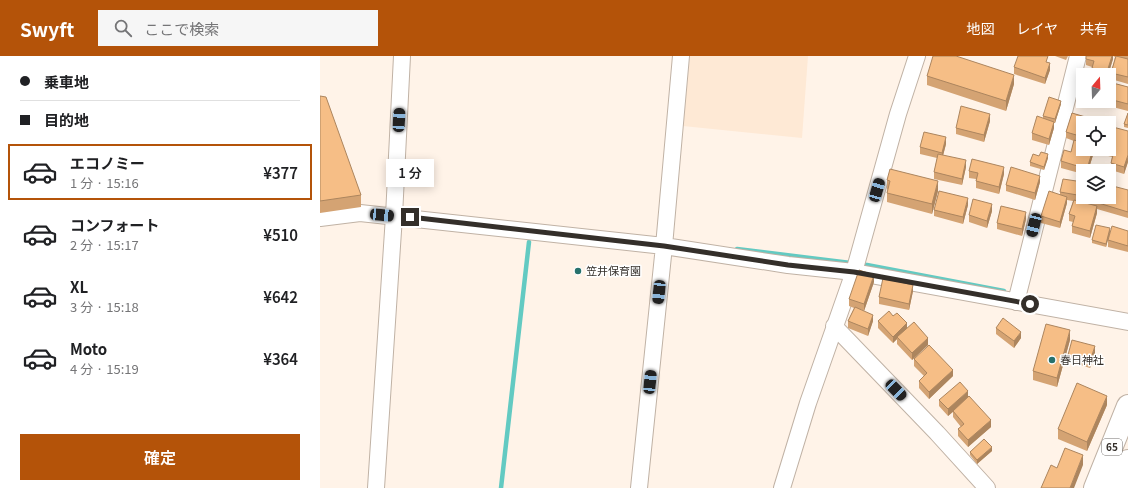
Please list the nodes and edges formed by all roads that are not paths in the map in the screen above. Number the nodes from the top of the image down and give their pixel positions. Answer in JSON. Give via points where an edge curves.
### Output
{"nodes":[{"id":1,"x":402,"y":56,"type":"edge"},
{"id":2,"x":681,"y":56,"type":"edge"},
{"id":3,"x":917,"y":56,"type":"edge"},
{"id":4,"x":1078,"y":56,"type":"edge"},
{"id":5,"x":394,"y":216,"type":"junction"},
{"id":6,"x":320,"y":218,"type":"edge"},
{"id":7,"x":664,"y":240,"type":"junction"},
{"id":8,"x":854,"y":272,"type":"junction"},
{"id":9,"x":1016,"y":301,"type":"junction"},
{"id":10,"x":1128,"y":322,"type":"edge"},
{"id":11,"x":834,"y":326,"type":"junction"},
{"id":12,"x":1128,"y":406,"type":"edge"},
{"id":13,"x":1128,"y":462,"type":"edge"},
{"id":14,"x":376,"y":488,"type":"edge"},
{"id":15,"x":639,"y":488,"type":"edge"},
{"id":16,"x":782,"y":488,"type":"edge"},
{"id":17,"x":987,"y":488,"type":"edge"},
{"id":18,"x":1095,"y":488,"type":"edge"},
{"id":19,"x":1117,"y":488,"type":"edge"}],
"edges":[{"from":1,"to":5,"type":"street"},
{"from":2,"to":7,"type":"street"},
{"from":3,"to":8,"type":"street"},
{"from":4,"to":9,"type":"street"},
{"from":5,"to":6,"type":"street","via":[[360,213]]},
{"from":5,"to":7,"type":"street"},
{"from":5,"to":14,"type":"street"},
{"from":7,"to":8,"type":"street","via":[[788,265]]},
{"from":7,"to":15,"type":"street"},
{"from":8,"to":9,"type":"street"},
{"from":8,"to":11,"type":"street"},
{"from":9,"to":10,"type":"street"},
{"from":11,"to":16,"type":"street"},
{"from":11,"to":17,"type":"street"},
{"from":12,"to":18,"type":"main road","number":"65"},
{"from":13,"to":19,"type":"main road","number":"65"}]}
